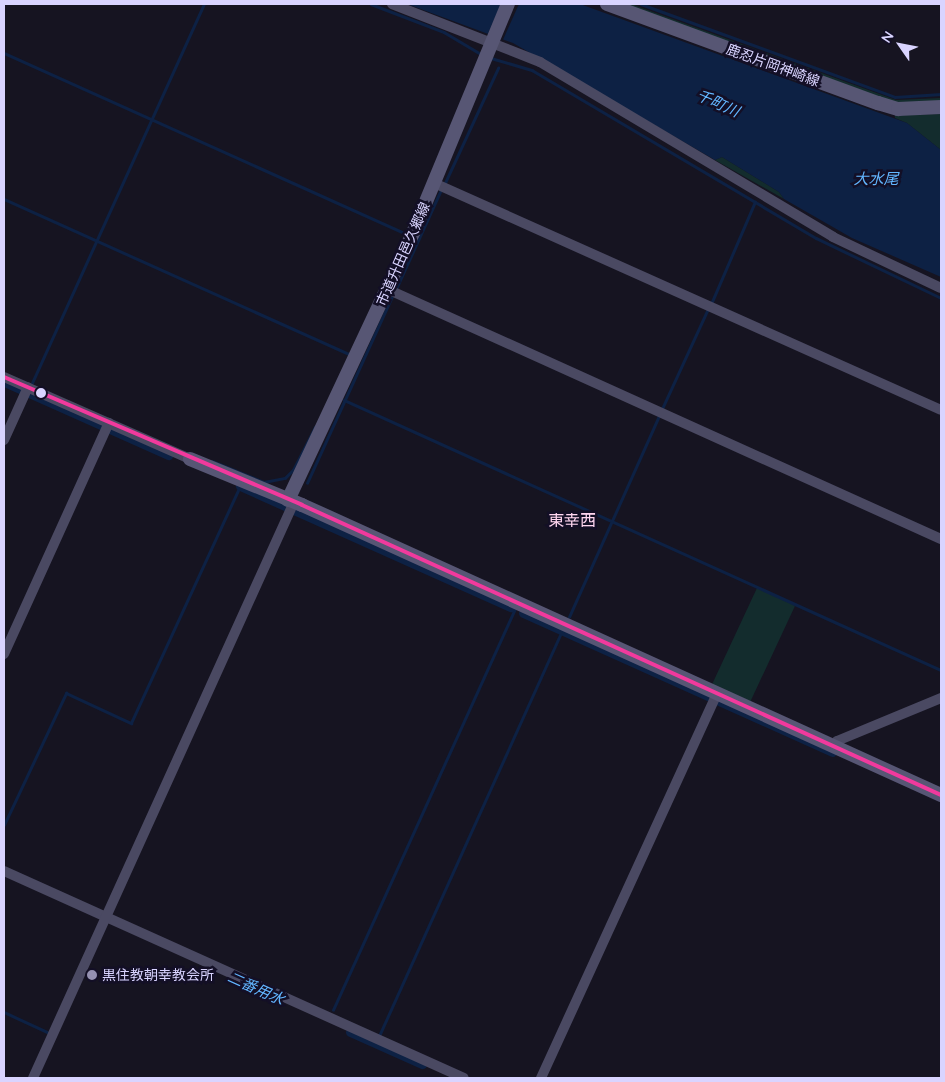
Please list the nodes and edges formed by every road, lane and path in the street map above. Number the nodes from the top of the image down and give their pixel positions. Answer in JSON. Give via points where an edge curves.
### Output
{"nodes":[{"id":1,"x":392,"y":4,"type":"edge"},
{"id":2,"x":508,"y":4,"type":"edge"},
{"id":3,"x":607,"y":4,"type":"edge"},
{"id":4,"x":492,"y":44,"type":"junction"},
{"id":5,"x":941,"y":107,"type":"edge"},
{"id":6,"x":440,"y":185,"type":"junction"},
{"id":7,"x":941,"y":288,"type":"edge"},
{"id":8,"x":392,"y":291,"type":"junction"},
{"id":9,"x":4,"y":377,"type":"edge"},
{"id":10,"x":26,"y":391,"type":"junction"},
{"id":11,"x":941,"y":410,"type":"edge"},
{"id":12,"x":107,"y":426,"type":"junction"},
{"id":13,"x":4,"y":440,"type":"edge"},
{"id":14,"x":190,"y":458,"type":"joint"},
{"id":15,"x":291,"y":505,"type":"junction"},
{"id":16,"x":941,"y":539,"type":"edge"},
{"id":17,"x":4,"y":654,"type":"edge"},
{"id":18,"x":717,"y":693,"type":"junction"},
{"id":19,"x":941,"y":698,"type":"edge"},
{"id":20,"x":833,"y":746,"type":"junction"},
{"id":21,"x":941,"y":795,"type":"edge"},
{"id":22,"x":4,"y":871,"type":"edge"},
{"id":23,"x":105,"y":919,"type":"junction"},
{"id":24,"x":33,"y":1078,"type":"edge"},
{"id":25,"x":464,"y":1078,"type":"edge"},
{"id":26,"x":541,"y":1078,"type":"edge"}],
"edges":[{"from":1,"to":4,"type":"street"},
{"from":2,"to":4,"type":"street","name":"市道升田邑久郷線"},
{"from":3,"to":5,"type":"street","name":"鹿忍片岡神崎線","via":[[878,103],[898,109]]},
{"from":4,"to":6,"type":"street","name":"市道升田邑久郷線"},
{"from":4,"to":7,"type":"street","via":[[540,62],[834,237]]},
{"from":6,"to":8,"type":"street","name":"市道升田邑久郷線"},
{"from":6,"to":11,"type":"street"},
{"from":8,"to":15,"type":"street","name":"市道升田邑久郷線"},
{"from":8,"to":16,"type":"street"},
{"from":9,"to":10,"type":"street"},
{"from":10,"to":12,"type":"street"},
{"from":10,"to":13,"type":"street"},
{"from":12,"to":14,"type":"street"},
{"from":12,"to":17,"type":"street"},
{"from":14,"to":15,"type":"street"},
{"from":15,"to":18,"type":"street"},
{"from":15,"to":23,"type":"street"},
{"from":18,"to":20,"type":"street"},
{"from":18,"to":26,"type":"street"},
{"from":19,"to":20,"type":"street","via":[[837,741]]},
{"from":20,"to":21,"type":"street"},
{"from":22,"to":23,"type":"street"},
{"from":23,"to":24,"type":"street"},
{"from":23,"to":25,"type":"street"}]}
